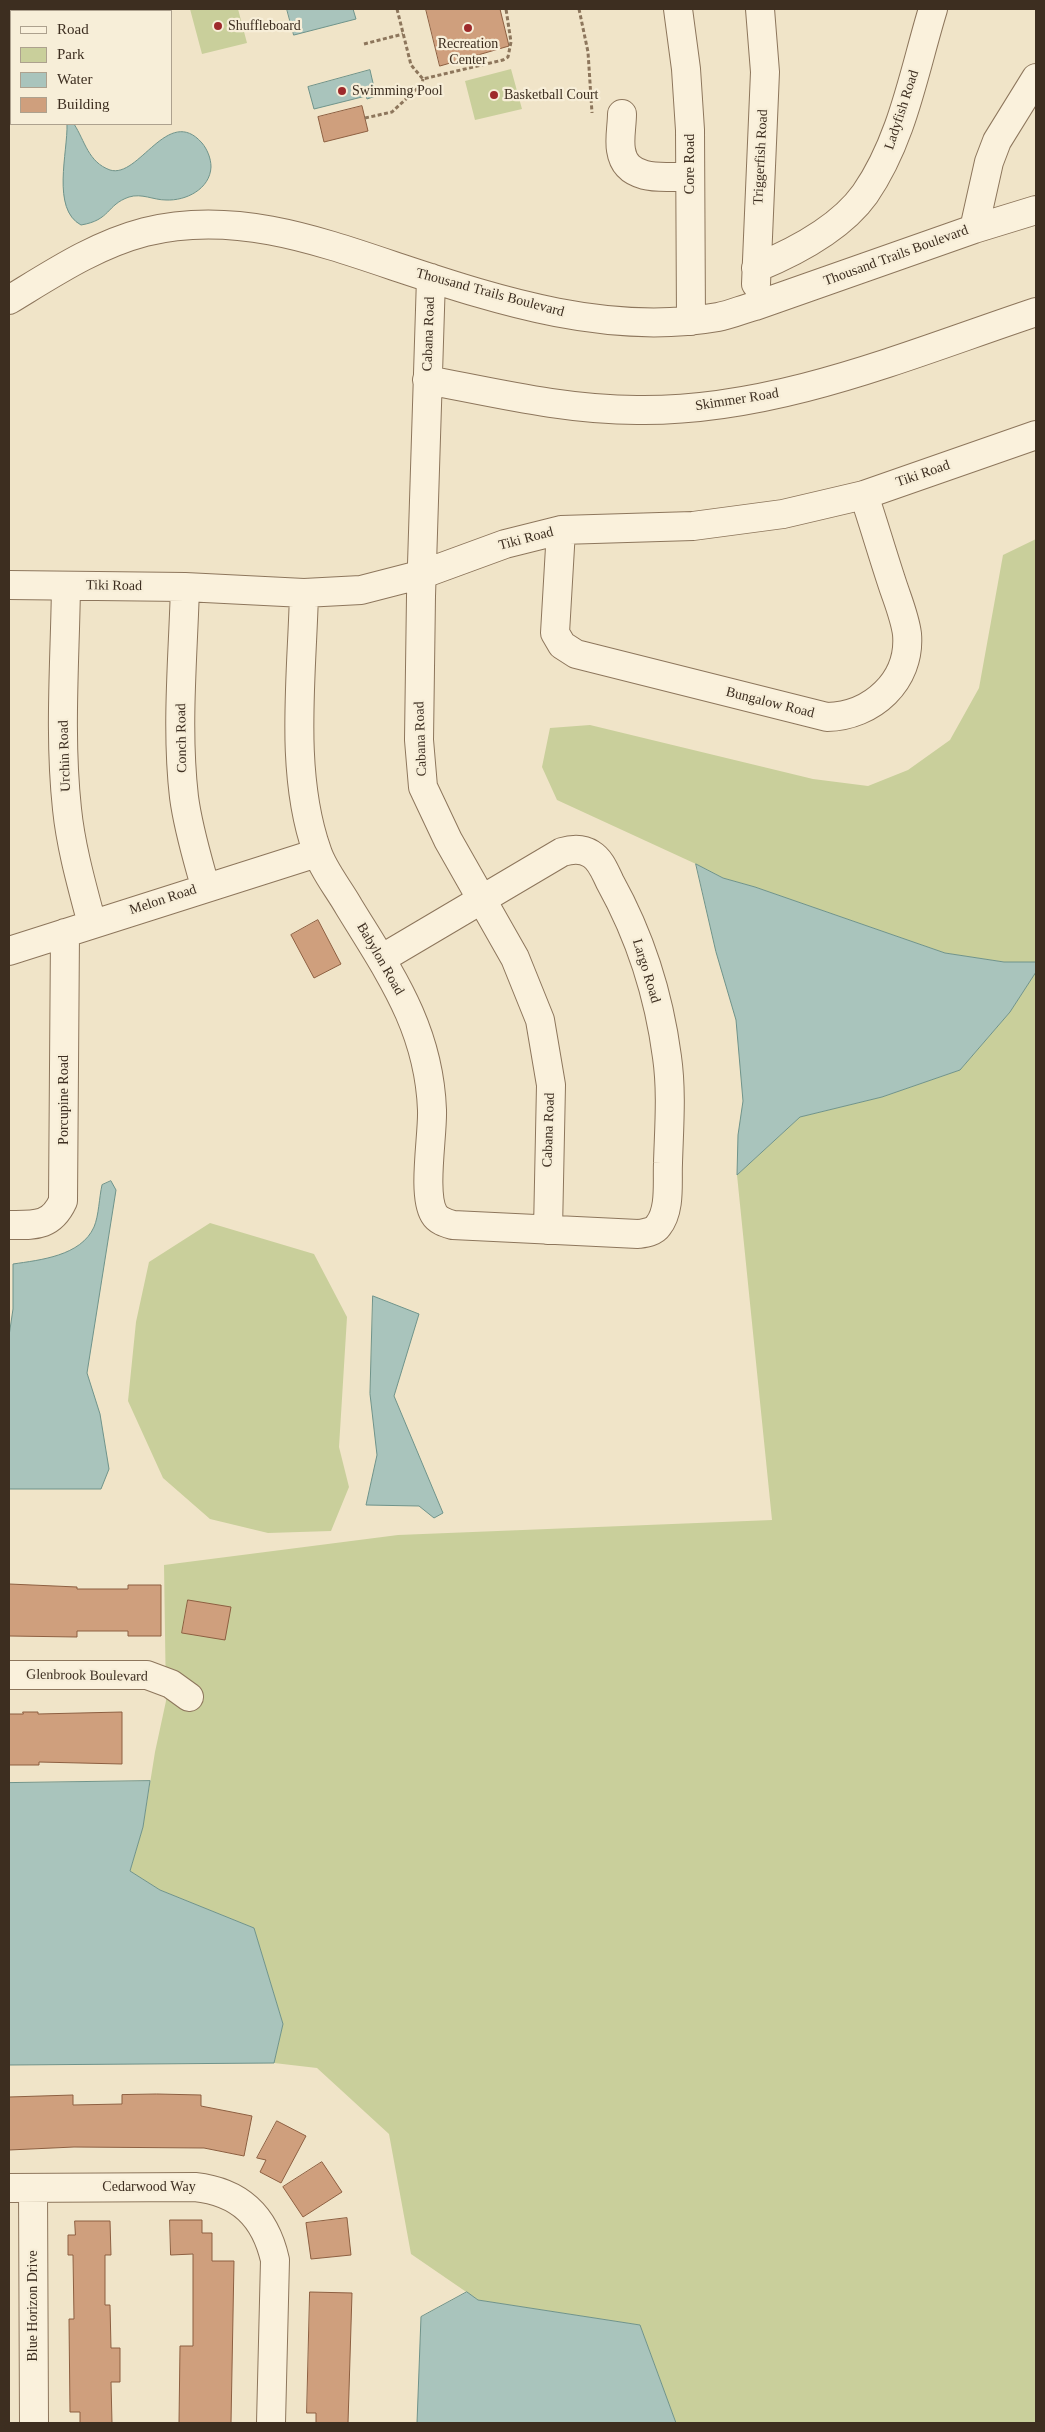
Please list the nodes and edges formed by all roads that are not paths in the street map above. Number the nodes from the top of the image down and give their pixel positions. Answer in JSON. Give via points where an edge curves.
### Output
{"nodes":[{"id":1,"x":678,"y":9,"type":"edge"},
{"id":2,"x":760,"y":9,"type":"edge"},
{"id":3,"x":934,"y":9,"type":"edge"},
{"id":4,"x":1036,"y":78,"type":"edge"},
{"id":5,"x":622,"y":114,"type":"dead end"},
{"id":6,"x":690,"y":176,"type":"junction"},
{"id":7,"x":1036,"y":210,"type":"edge"},
{"id":8,"x":974,"y":228,"type":"junction"},
{"id":9,"x":756,"y":268,"type":"junction"},
{"id":10,"x":431,"y":278,"type":"junction"},
{"id":11,"x":9,"y":300,"type":"edge"},
{"id":12,"x":755,"y":306,"type":"junction"},
{"id":13,"x":1036,"y":312,"type":"edge"},
{"id":14,"x":691,"y":320,"type":"junction"},
{"id":15,"x":427,"y":380,"type":"junction"},
{"id":16,"x":1036,"y":435,"type":"edge"},
{"id":17,"x":864,"y":495,"type":"junction"},
{"id":18,"x":561,"y":530,"type":"junction"},
{"id":19,"x":422,"y":574,"type":"junction"},
{"id":20,"x":9,"y":586,"type":"edge"},
{"id":21,"x":66,"y":586,"type":"junction"},
{"id":22,"x":185,"y":587,"type":"junction"},
{"id":23,"x":304,"y":593,"type":"junction"},
{"id":24,"x":317,"y":852,"type":"junction"},
{"id":25,"x":205,"y":886,"type":"junction"},
{"id":26,"x":481,"y":898,"type":"junction"},
{"id":27,"x":92,"y":924,"type":"junction"},
{"id":28,"x":65,"y":933,"type":"junction"},
{"id":29,"x":9,"y":951,"type":"edge"},
{"id":30,"x":381,"y":959,"type":"junction"},
{"id":31,"x":9,"y":1225,"type":"edge"},
{"id":32,"x":548,"y":1230,"type":"junction"},
{"id":33,"x":9,"y":1675,"type":"edge"},
{"id":34,"x":189,"y":1697,"type":"dead end"},
{"id":35,"x":21,"y":2188,"type":"edge"},
{"id":36,"x":34,"y":2423,"type":"edge"},
{"id":37,"x":271,"y":2423,"type":"edge"}],
"edges":[{"from":1,"to":6,"type":"street","name":"Core Road","via":[[686,69]]},
{"from":2,"to":9,"type":"street","name":"Triggerfish Road","via":[[765,72]]},
{"from":3,"to":9,"type":"street","name":"Ladyfish Road","via":[[898,130],[887,157],[864,195],[840,219],[804,246]]},
{"from":4,"to":8,"type":"street","via":[[997,141]]},
{"from":5,"to":6,"type":"street","via":[[621,150],[625,162],[638,174]]},
{"from":6,"to":14,"type":"street","name":"Core Road"},
{"from":7,"to":8,"type":"street","name":"Thousand Trails Boulevard"},
{"from":8,"to":12,"type":"street","name":"Thousand Trails Boulevard"},
{"from":9,"to":12,"type":"street","name":"Triggerfish Road"},
{"from":10,"to":11,"type":"street","name":"Thousand Trails Boulevard","via":[[311,239],[268,229],[220,224],[145,232],[113,242]]},
{"from":10,"to":14,"type":"street","name":"Thousand Trails Boulevard","via":[[549,312],[622,322]]},
{"from":10,"to":15,"type":"street","name":"Cabana Road"},
{"from":12,"to":14,"type":"street","name":"Thousand Trails Boulevard"},
{"from":13,"to":15,"type":"street","name":"Skimmer Road","via":[[820,384],[727,404],[637,410],[586,407]]},
{"from":15,"to":19,"type":"street","name":"Cabana Road"},
{"from":16,"to":17,"type":"street","name":"Tiki Road"},
{"from":17,"to":18,"type":"street","name":"Tiki Road","via":[[735,522]]},
{"from":17,"to":18,"type":"street","name":"Bungalow Road","via":[[904,622],[907,646],[904,663],[886,694],[871,705],[841,716],[827,717],[569,650],[562,645],[556,633],[555,621]]},
{"from":18,"to":19,"type":"street","name":"Tiki Road","via":[[505,544]]},
{"from":19,"to":23,"type":"street","name":"Tiki Road","via":[[361,590]]},
{"from":19,"to":26,"type":"street","name":"Cabana Road","via":[[419,740],[423,787],[434,814]]},
{"from":20,"to":21,"type":"street","name":"Tiki Road"},
{"from":21,"to":22,"type":"street","name":"Tiki Road"},
{"from":21,"to":27,"type":"street","name":"Urchin Road","via":[[63,765],[77,867]]},
{"from":22,"to":23,"type":"street","name":"Tiki Road"},
{"from":22,"to":25,"type":"street","name":"Conch Road","via":[[182,777],[190,833]]},
{"from":23,"to":24,"type":"street","name":"Babylon Road","via":[[300,760]]},
{"from":24,"to":25,"type":"street","name":"Melon Road"},
{"from":24,"to":30,"type":"street","name":"Babylon Road"},
{"from":25,"to":27,"type":"street","name":"Melon Road"},
{"from":26,"to":30,"type":"street","name":"Largo Road"},
{"from":26,"to":32,"type":"street","name":"Cabana Road","via":[[518,965],[542,1030],[551,1085]]},
{"from":26,"to":32,"type":"street","name":"Largo Road","via":[[562,852],[571,849],[592,854],[625,908],[644,958],[660,1017],[670,1102],[664,1216],[658,1227],[648,1233]]},
{"from":27,"to":28,"type":"street","name":"Melon Road"},
{"from":28,"to":29,"type":"street","name":"Melon Road"},
{"from":28,"to":31,"type":"street","name":"Porcupine Road","via":[[63,1201],[50,1220],[34,1225]]},
{"from":30,"to":32,"type":"street","name":"Babylon Road","via":[[412,1015],[427,1063],[432,1120],[429,1194],[435,1216],[453,1225]]},
{"from":33,"to":34,"type":"street","name":"Glenbrook Boulevard","via":[[147,1675],[171,1684]]},
{"from":35,"to":36,"type":"street","name":"Blue Horizon Drive"},
{"from":35,"to":37,"type":"street","name":"Cedarwood Way","via":[[207,2188],[232,2197],[253,2213],[267,2234],[275,2260]]}]}
